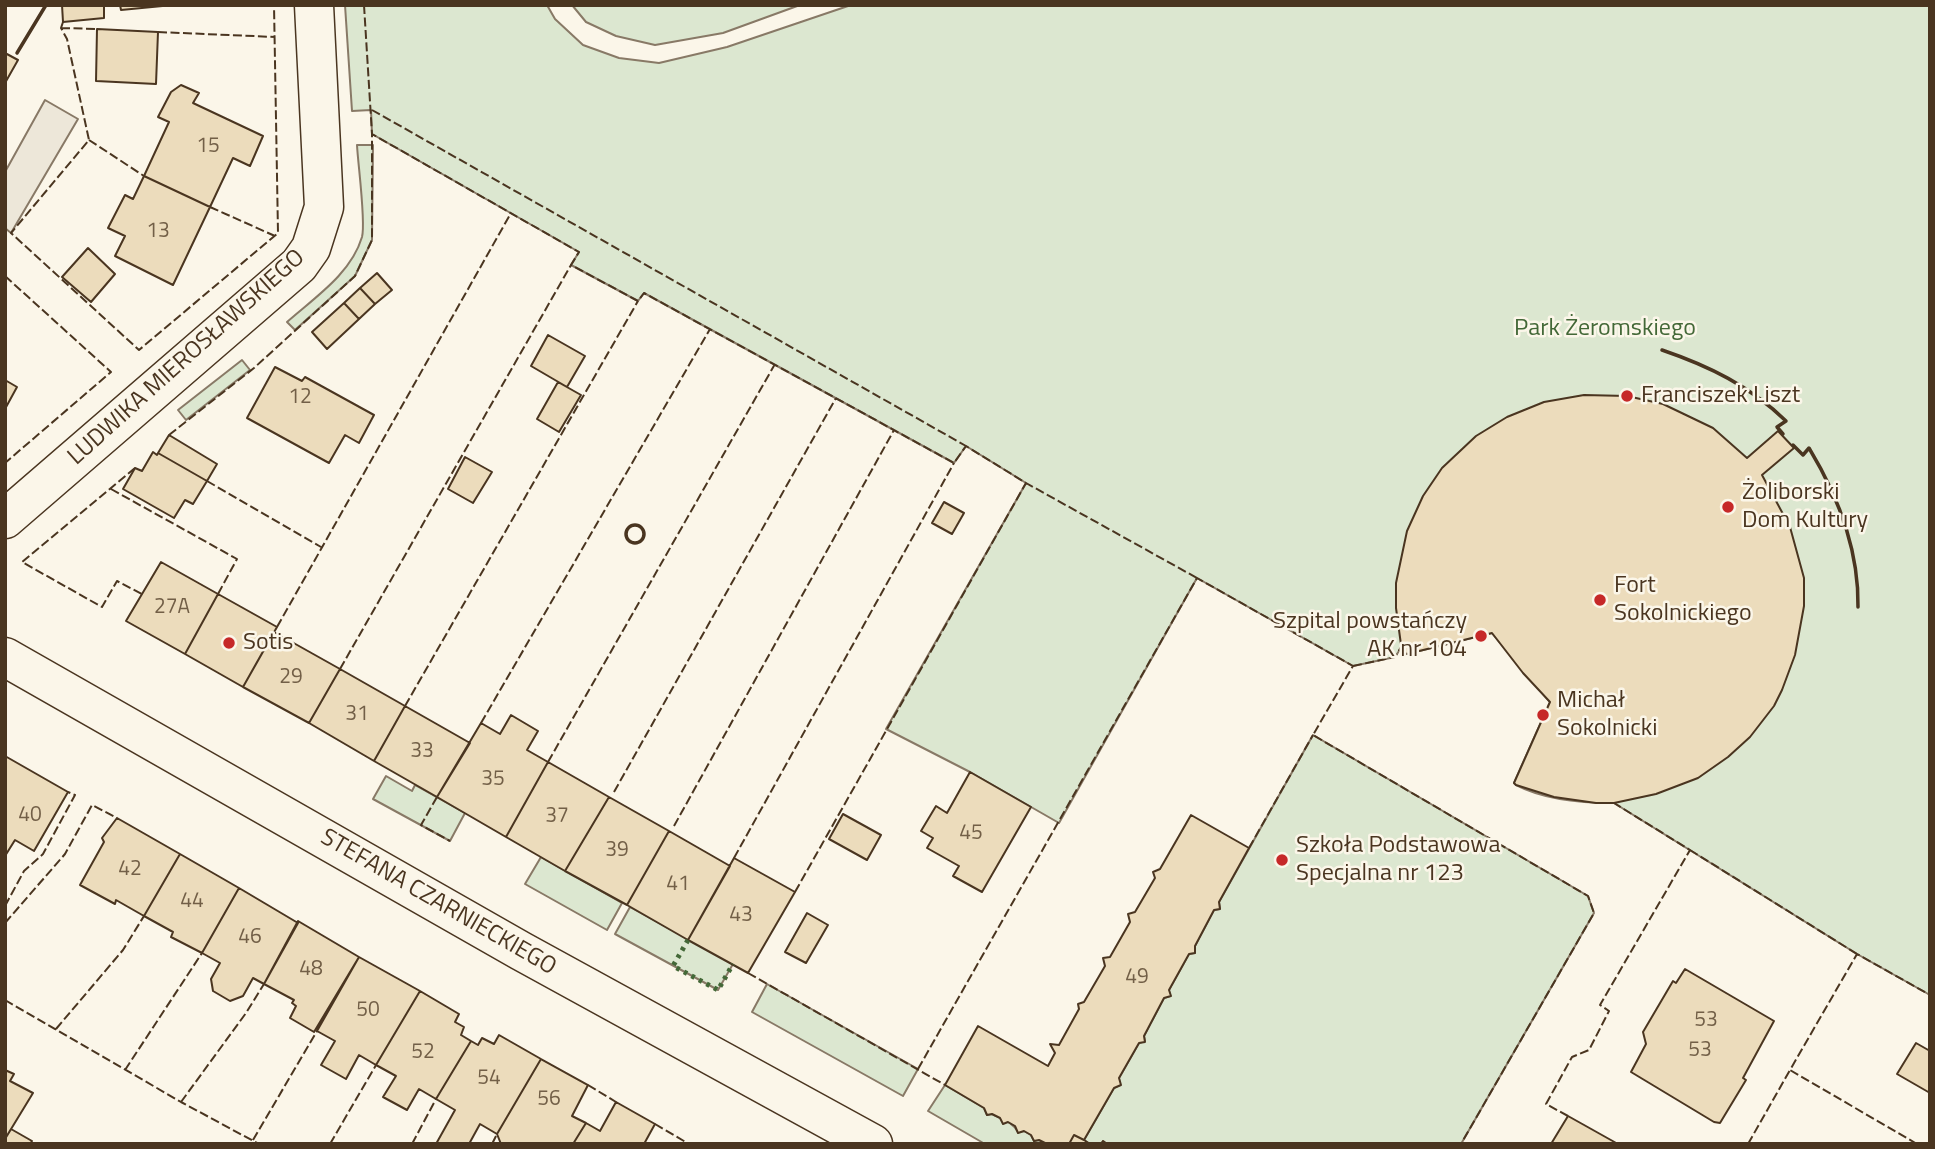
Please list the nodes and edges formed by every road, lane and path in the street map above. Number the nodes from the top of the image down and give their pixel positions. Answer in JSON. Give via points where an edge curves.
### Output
{"nodes":[{"id":1,"x":314,"y":5,"type":"edge"},
{"id":2,"x":5,"y":519,"type":"edge"},
{"id":3,"x":5,"y":657,"type":"edge"},
{"id":4,"x":873,"y":1144,"type":"edge"}],
"edges":[{"from":1,"to":2,"type":"street","name":"LUDWIKA MIEROSŁAWSKIEGO","via":[[324,207],[312,247],[299,265]]},
{"from":3,"to":4,"type":"street","name":"STEFANA CZARNIECKIEGO","via":[[521,951]]}]}
